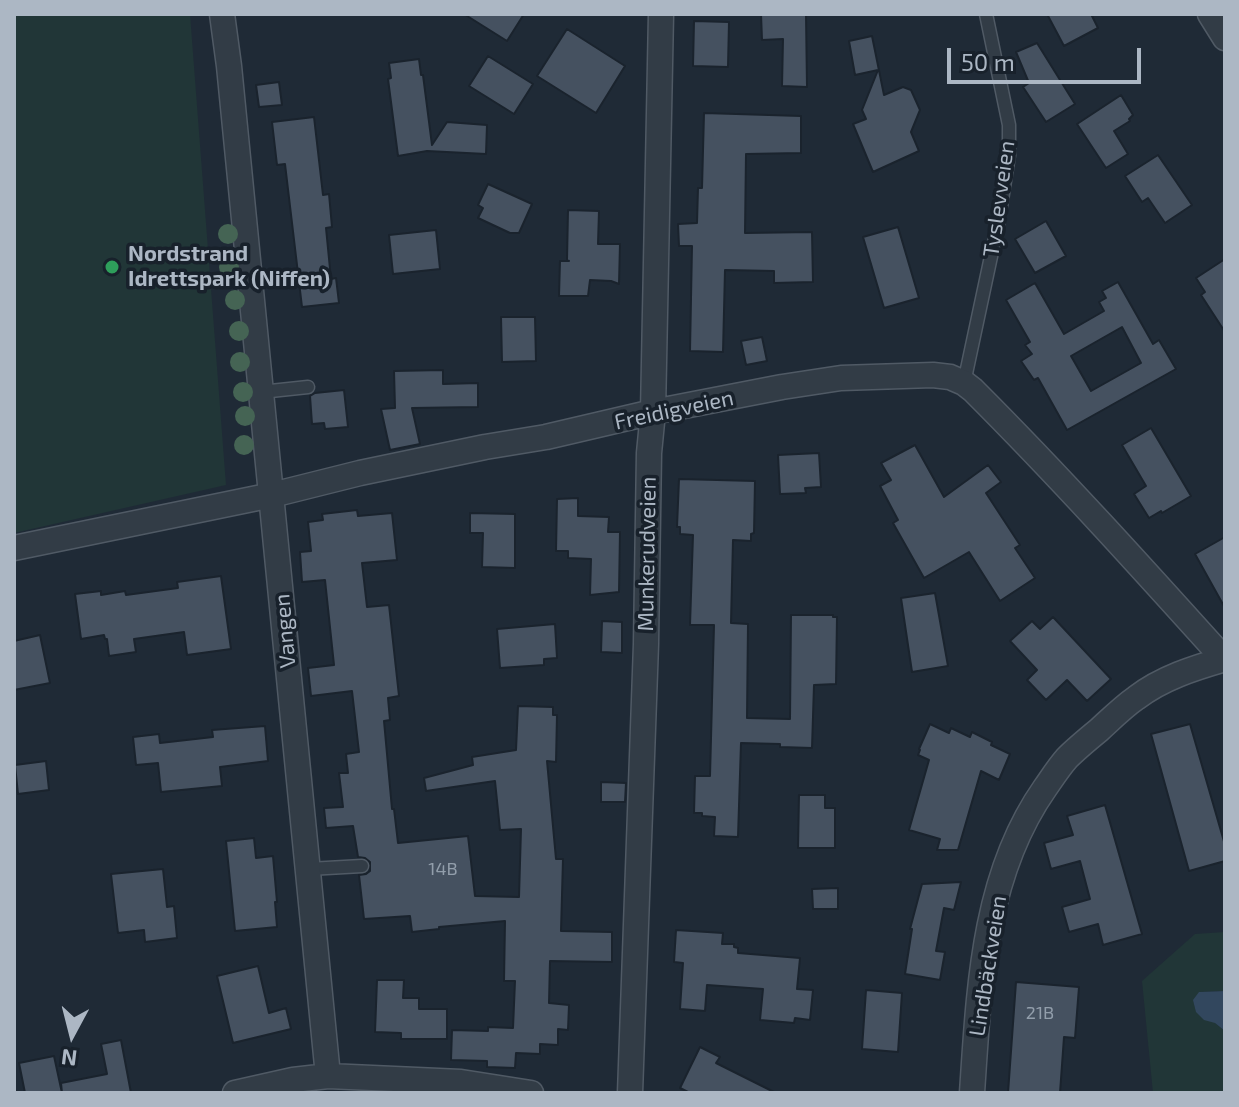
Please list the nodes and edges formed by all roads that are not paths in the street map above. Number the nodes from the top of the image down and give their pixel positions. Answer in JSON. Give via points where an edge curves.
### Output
{"nodes":[{"id":1,"x":222,"y":14,"type":"edge"},
{"id":2,"x":661,"y":14,"type":"edge"},
{"id":3,"x":986,"y":14,"type":"edge"},
{"id":4,"x":1210,"y":14,"type":"edge"},
{"id":5,"x":1225,"y":38,"type":"edge"},
{"id":6,"x":964,"y":383,"type":"junction"},
{"id":7,"x":308,"y":387,"type":"dead end"},
{"id":8,"x":261,"y":392,"type":"junction"},
{"id":9,"x":653,"y":412,"type":"junction"},
{"id":10,"x":272,"y":495,"type":"junction"},
{"id":11,"x":14,"y":548,"type":"edge"},
{"id":12,"x":1225,"y":660,"type":"edge"},
{"id":13,"x":362,"y":866,"type":"dead end"},
{"id":14,"x":309,"y":869,"type":"junction"},
{"id":15,"x":328,"y":1076,"type":"junction"},
{"id":16,"x":235,"y":1093,"type":"edge"},
{"id":17,"x":531,"y":1093,"type":"edge"},
{"id":18,"x":630,"y":1093,"type":"edge"},
{"id":19,"x":972,"y":1093,"type":"edge"}],
"edges":[{"from":1,"to":8,"type":"street","name":"Vangen"},
{"from":2,"to":9,"type":"street","name":"Munkerudveien"},
{"from":3,"to":6,"type":"lane","name":"Tyslevveien","via":[[1009,125],[1009,155]]},
{"from":4,"to":5,"type":"street"},
{"from":6,"to":9,"type":"street","name":"Freidigveien","via":[[933,375],[841,378]]},
{"from":6,"to":12,"type":"street","via":[[1037,454]]},
{"from":7,"to":8,"type":"lane"},
{"from":8,"to":10,"type":"street","name":"Vangen"},
{"from":9,"to":10,"type":"street","name":"Freidigveien"},
{"from":9,"to":18,"type":"street","name":"Munkerudveien"},
{"from":10,"to":11,"type":"street","name":"Freidigveien"},
{"from":10,"to":14,"type":"street","name":"Vangen"},
{"from":12,"to":19,"type":"street","name":"Lindbäckveien","via":[[1170,678],[1135,698],[1065,760],[1031,809],[1009,857],[991,918]]},
{"from":13,"to":14,"type":"lane"},
{"from":14,"to":15,"type":"street","name":"Vangen"},
{"from":15,"to":16,"type":"street"},
{"from":15,"to":17,"type":"street","via":[[461,1082]]}]}
